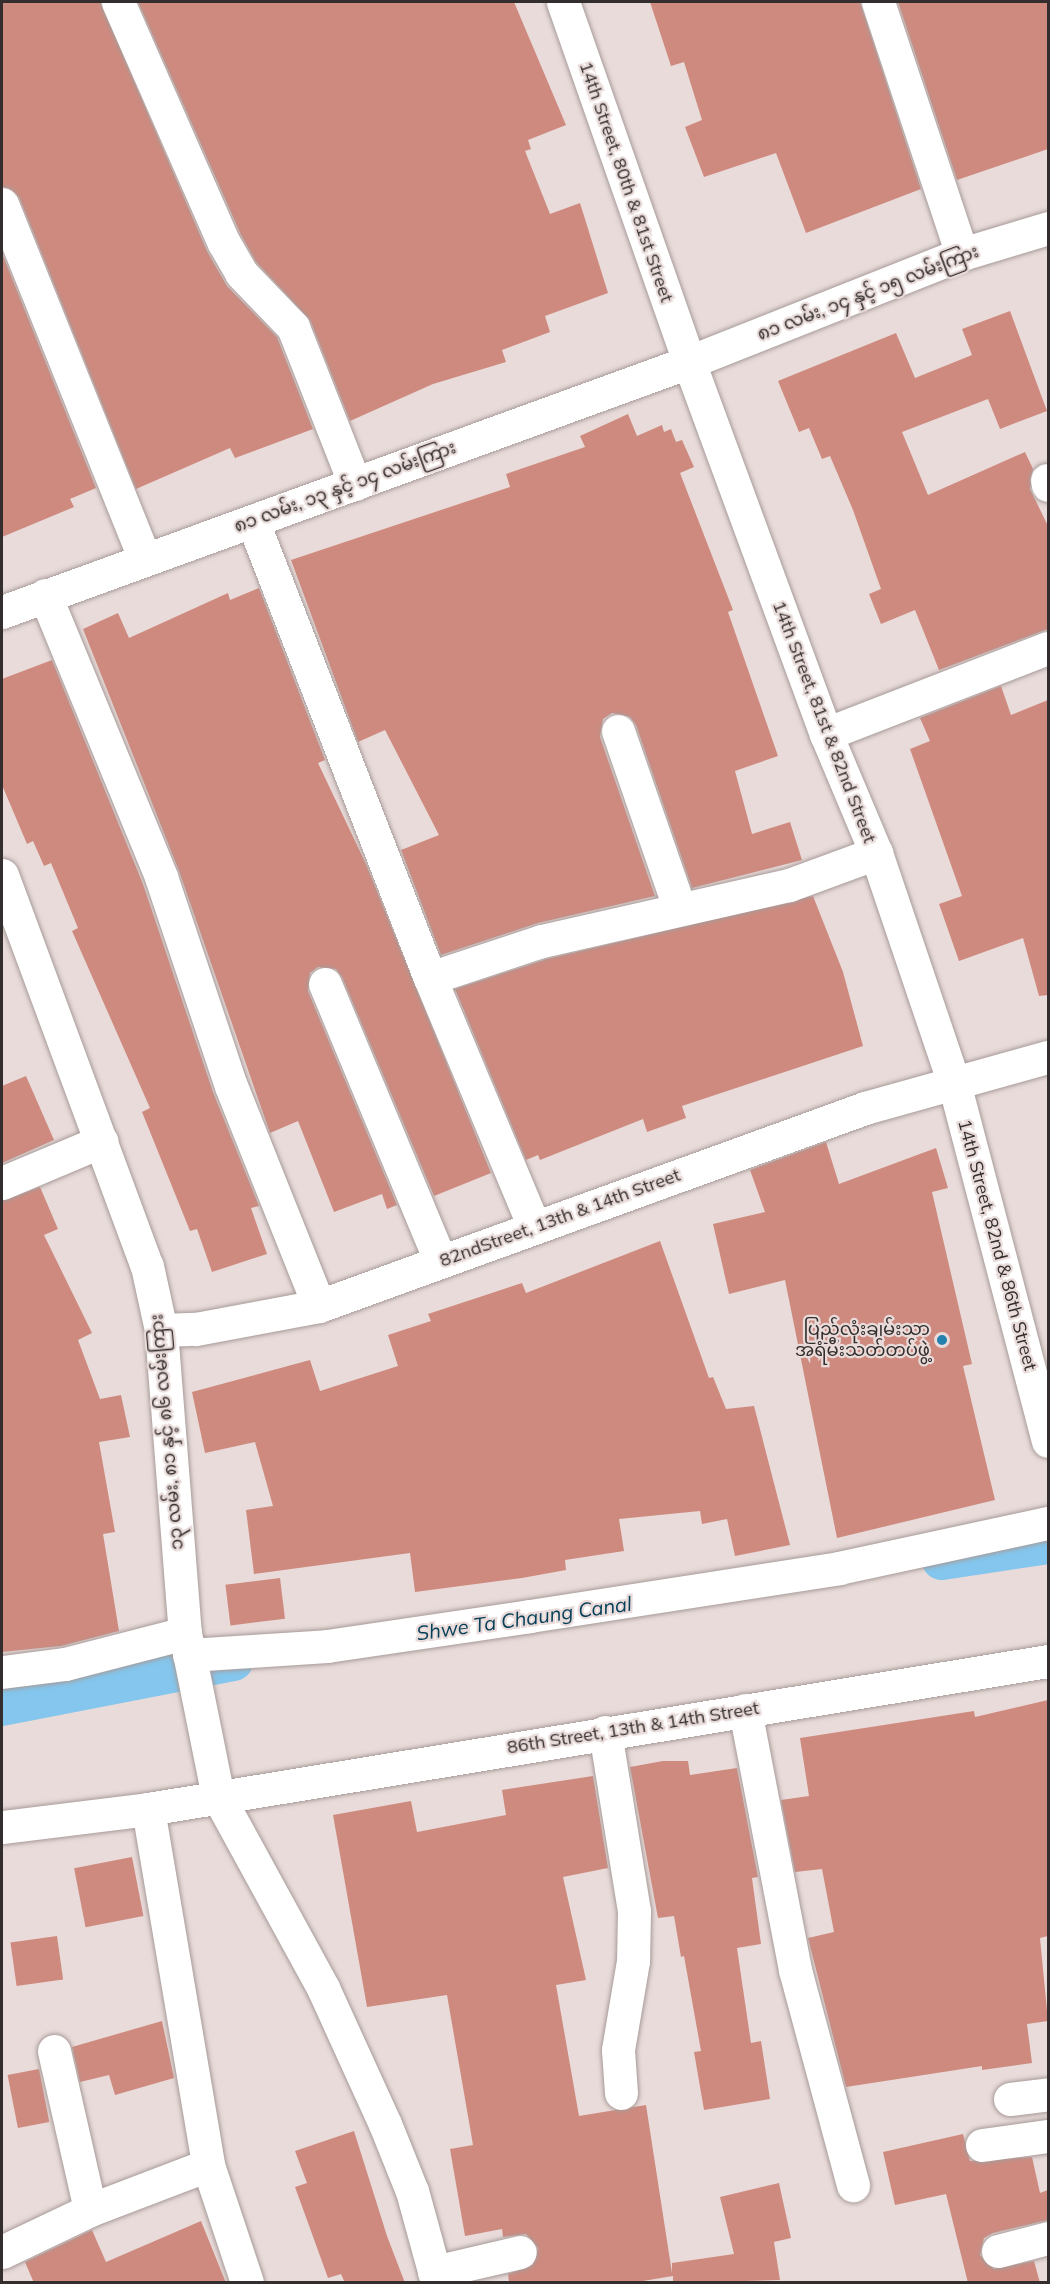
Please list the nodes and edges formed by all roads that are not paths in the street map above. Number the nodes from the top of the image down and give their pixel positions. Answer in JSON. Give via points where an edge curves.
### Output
{"nodes":[{"id":1,"x":118,"y":2,"type":"edge"},
{"id":2,"x":563,"y":2,"type":"edge"},
{"id":3,"x":878,"y":2,"type":"edge"},
{"id":4,"x":2,"y":204,"type":"edge"},
{"id":5,"x":1048,"y":228,"type":"edge"},
{"id":6,"x":962,"y":255,"type":"junction"},
{"id":7,"x":689,"y":362,"type":"junction"},
{"id":8,"x":355,"y":484,"type":"junction"},
{"id":9,"x":253,"y":522,"type":"junction"},
{"id":10,"x":144,"y":558,"type":"junction"},
{"id":11,"x":45,"y":595,"type":"junction"},
{"id":12,"x":2,"y":612,"type":"edge"},
{"id":13,"x":1048,"y":648,"type":"edge"},
{"id":14,"x":618,"y":731,"type":"dead end"},
{"id":15,"x":826,"y":734,"type":"junction"},
{"id":16,"x":876,"y":853,"type":"junction"},
{"id":17,"x":2,"y":875,"type":"edge"},
{"id":18,"x":679,"y":907,"type":"junction"},
{"id":19,"x":430,"y":978,"type":"junction"},
{"id":20,"x":325,"y":984,"type":"dead end"},
{"id":21,"x":1048,"y":1057,"type":"edge"},
{"id":22,"x":954,"y":1083,"type":"junction"},
{"id":23,"x":102,"y":1141,"type":"junction"},
{"id":24,"x":2,"y":1183,"type":"edge"},
{"id":25,"x":534,"y":1227,"type":"junction"},
{"id":26,"x":441,"y":1262,"type":"junction"},
{"id":27,"x":320,"y":1306,"type":"junction"},
{"id":28,"x":161,"y":1330,"type":"junction"},
{"id":29,"x":1048,"y":1441,"type":"edge"},
{"id":30,"x":1048,"y":1523,"type":"edge"},
{"id":31,"x":187,"y":1644,"type":"junction"},
{"id":32,"x":1048,"y":1661,"type":"edge"},
{"id":33,"x":2,"y":1672,"type":"edge"},
{"id":34,"x":745,"y":1710,"type":"junction"},
{"id":35,"x":605,"y":1732,"type":"junction"},
{"id":36,"x":218,"y":1796,"type":"junction"},
{"id":37,"x":148,"y":1809,"type":"junction"},
{"id":38,"x":2,"y":1827,"type":"edge"},
{"id":39,"x":54,"y":2050,"type":"dead end"},
{"id":40,"x":621,"y":2093,"type":"dead end"},
{"id":41,"x":1048,"y":2094,"type":"edge"},
{"id":42,"x":1010,"y":2099,"type":"dead end"},
{"id":43,"x":1048,"y":2136,"type":"edge"},
{"id":44,"x":982,"y":2145,"type":"dead end"},
{"id":45,"x":208,"y":2165,"type":"junction"},
{"id":46,"x":853,"y":2185,"type":"dead end"},
{"id":47,"x":90,"y":2210,"type":"junction"},
{"id":48,"x":1048,"y":2238,"type":"edge"},
{"id":49,"x":2,"y":2252,"type":"edge"},
{"id":50,"x":520,"y":2252,"type":"dead end"},
{"id":51,"x":998,"y":2252,"type":"dead end"},
{"id":52,"x":435,"y":2277,"type":"edge"},
{"id":53,"x":247,"y":2283,"type":"edge"}],
"edges":[{"from":1,"to":8,"type":"street","via":[[224,243],[241,273],[293,327]]},
{"from":2,"to":7,"type":"street","name":"14th Street, 80th & 81st Street"},
{"from":3,"to":6,"type":"street"},
{"from":4,"to":10,"type":"street"},
{"from":5,"to":6,"type":"street","name":"၈၁ လမ်း, ၁၄ နှင့် ၁၅ လမ်းကြား"},
{"from":6,"to":7,"type":"street","name":"၈၁ လမ်း, ၁၄ နှင့် ၁၅ လမ်းကြား"},
{"from":7,"to":8,"type":"street","name":"၈၁ လမ်း, ၁၃ နှင့် ၁၄ လမ်းကြား"},
{"from":7,"to":15,"type":"street","name":"14th Street, 81st & 82nd Street"},
{"from":8,"to":9,"type":"street","name":"၈၁ လမ်း, ၁၃ နှင့် ၁၄ လမ်းကြား"},
{"from":9,"to":10,"type":"street","name":"၈၁ လမ်း, ၁၃ နှင့် ၁၄ လမ်းကြား"},
{"from":9,"to":19,"type":"street"},
{"from":10,"to":11,"type":"street","name":"၈၁ လမ်း, ၁၃ နှင့် ၁၄ လမ်းကြား"},
{"from":11,"to":12,"type":"street","name":"၈၁ လမ်း, ၁၃ နှင့် ၁၄ လမ်းကြား"},
{"from":11,"to":27,"type":"street","via":[[161,877],[231,1086]]},
{"from":13,"to":15,"type":"street"},
{"from":14,"to":18,"type":"street"},
{"from":15,"to":16,"type":"street","name":"14th Street, 81st & 82nd Street"},
{"from":16,"to":18,"type":"street","via":[[789,885]]},
{"from":16,"to":22,"type":"street","name":"14th Street, 81st & 82nd Street"},
{"from":17,"to":23,"type":"street","name":"၁၃ လမ်း, ၈၁ နှင့် ၈၆ လမ်းကြား"},
{"from":18,"to":19,"type":"street","via":[[542,941]]},
{"from":19,"to":25,"type":"street"},
{"from":20,"to":26,"type":"street"},
{"from":21,"to":22,"type":"street","name":"82ndStreet, 13th & 14th Street"},
{"from":22,"to":25,"type":"street","name":"82ndStreet, 13th & 14th Street","via":[[865,1108]]},
{"from":22,"to":29,"type":"street","name":"14th Street, 82nd & 86th Street"},
{"from":23,"to":24,"type":"street"},
{"from":23,"to":28,"type":"street","name":"၁၃ လမ်း, ၈၁ နှင့် ၈၆ လမ်းကြား","via":[[147,1266]]},
{"from":25,"to":26,"type":"street","name":"82ndStreet, 13th & 14th Street"},
{"from":26,"to":27,"type":"street","name":"82ndStreet, 13th & 14th Street"},
{"from":27,"to":28,"type":"street","name":"82ndStreet, 13th & 14th Street","via":[[196,1329]]},
{"from":28,"to":31,"type":"street","name":"၁၃ လမ်း, ၈၁ နှင့် ၈၆ လမ်းကြား"},
{"from":30,"to":31,"type":"street","via":[[839,1568],[327,1646]]},
{"from":31,"to":33,"type":"street"},
{"from":31,"to":36,"type":"street","name":"၁၃ လမ်း, ၈၁ နှင့် ၈၆ လမ်းကြား"},
{"from":32,"to":34,"type":"street","name":"86th Street, 13th & 14th Street"},
{"from":34,"to":35,"type":"street","name":"86th Street, 13th & 14th Street"},
{"from":34,"to":46,"type":"street","via":[[795,1970]]},
{"from":35,"to":36,"type":"street","name":"86th Street, 13th & 14th Street"},
{"from":35,"to":40,"type":"street","via":[[634,1911],[633,1961],[618,2050]]},
{"from":36,"to":37,"type":"street","name":"86th Street, 13th & 14th Street"},
{"from":36,"to":52,"type":"street","name":"၁၃ လမ်း, ၈၁ နှင့် ၈၆ လမ်းကြား","via":[[323,1988],[385,2124],[412,2191]]},
{"from":37,"to":38,"type":"street","name":"86th Street, 13th & 14th Street"},
{"from":37,"to":45,"type":"street"},
{"from":39,"to":47,"type":"street"},
{"from":41,"to":42,"type":"street"},
{"from":43,"to":44,"type":"street"},
{"from":45,"to":47,"type":"street"},
{"from":45,"to":53,"type":"street"},
{"from":47,"to":49,"type":"street"},
{"from":48,"to":51,"type":"street"},
{"from":50,"to":52,"type":"street"}]}
